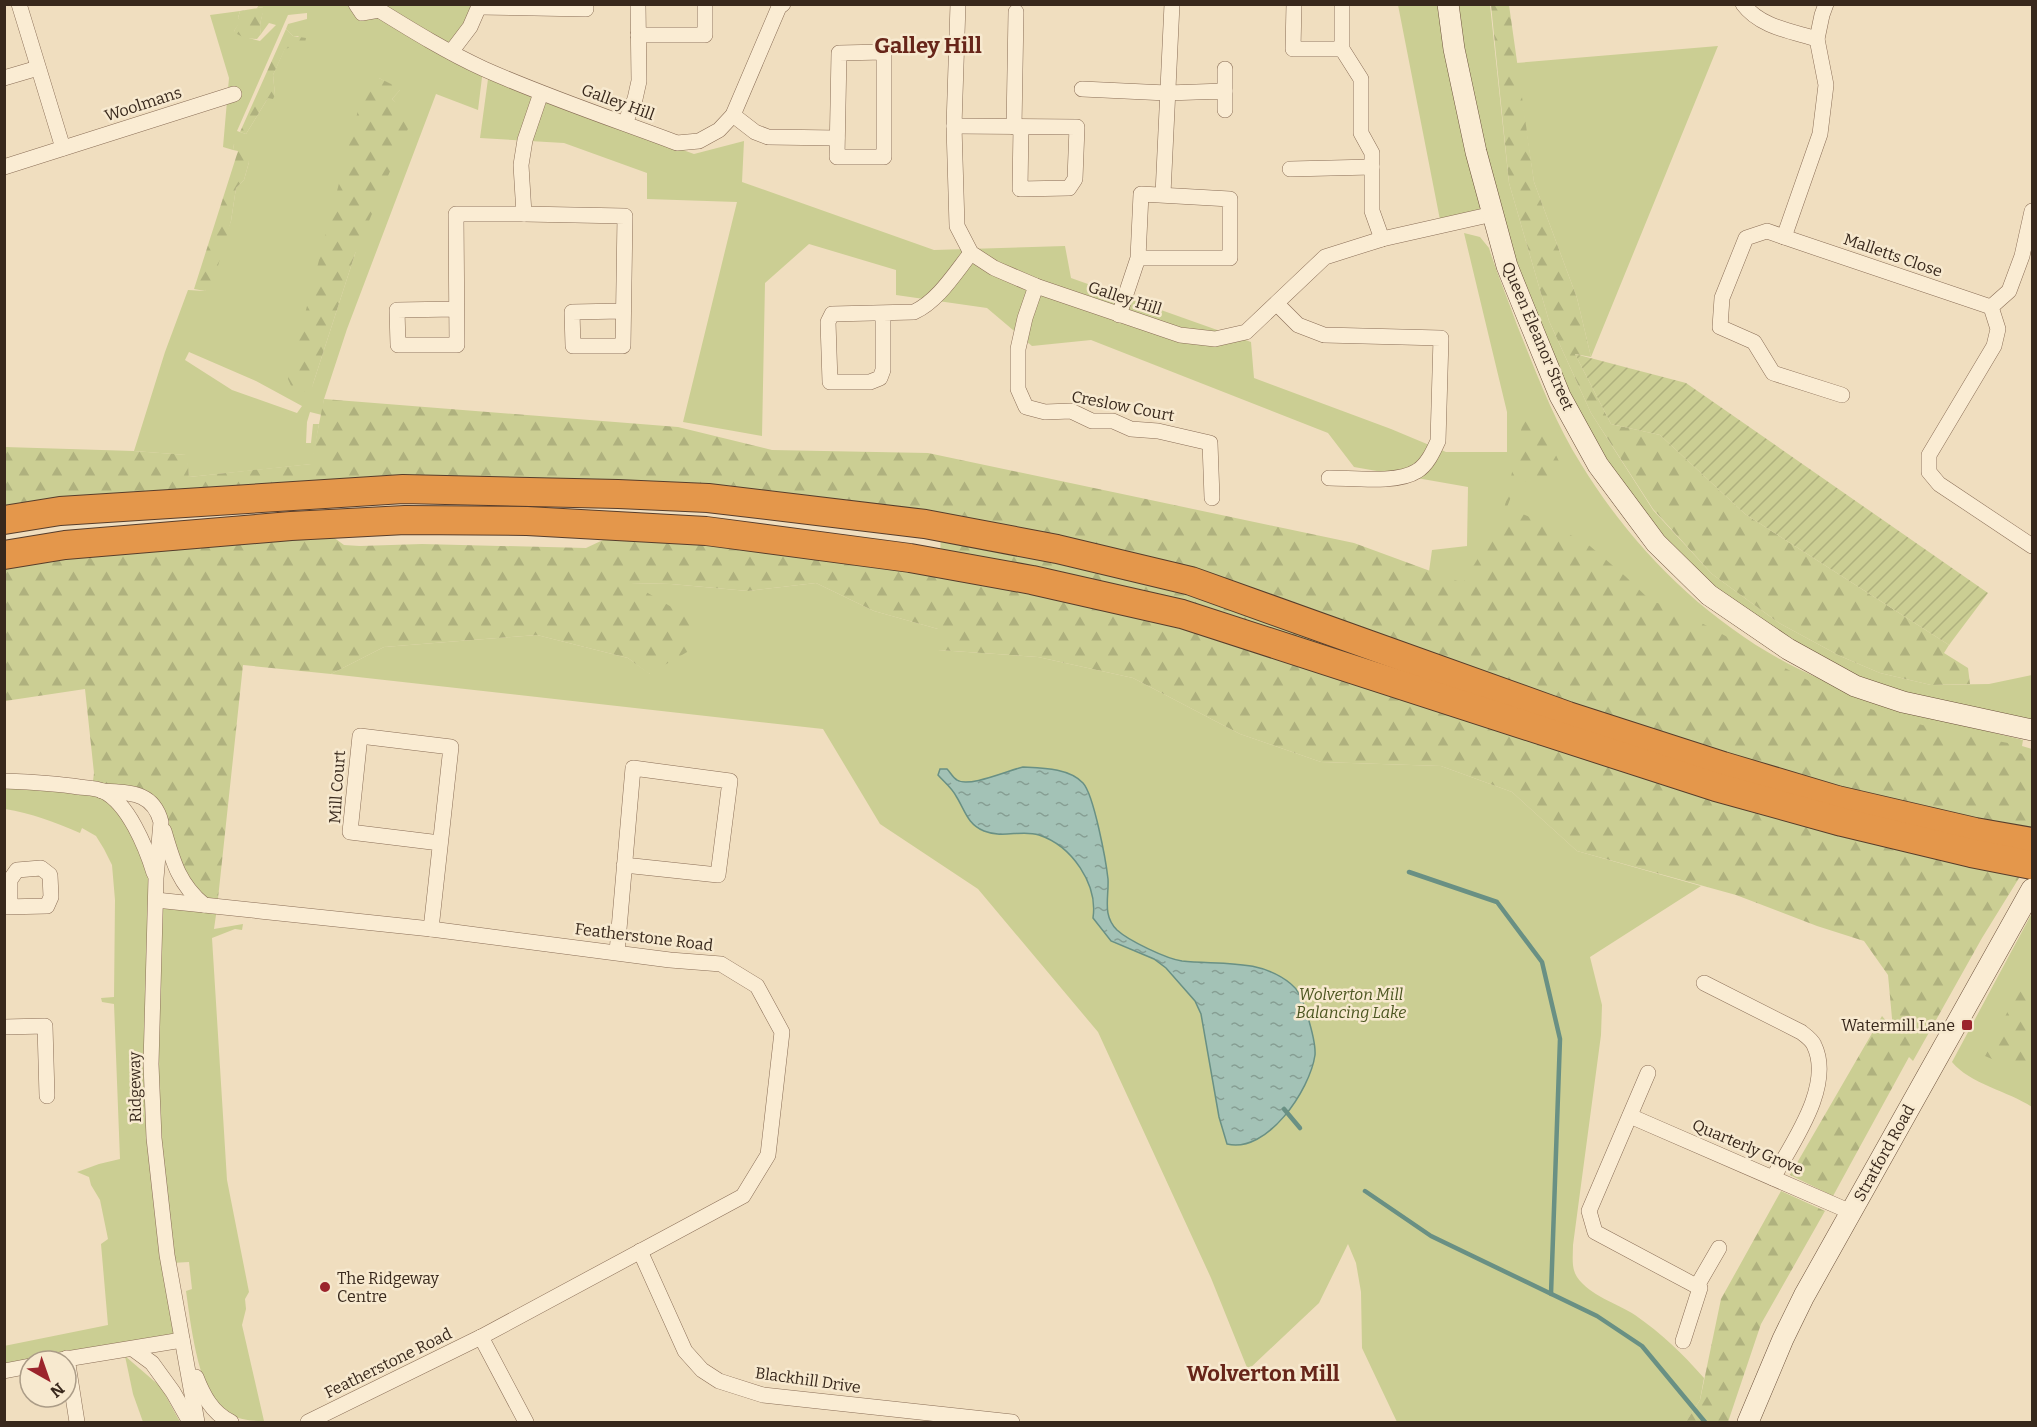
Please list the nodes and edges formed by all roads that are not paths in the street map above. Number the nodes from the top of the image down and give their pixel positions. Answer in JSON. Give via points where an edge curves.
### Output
{"nodes":[{"id":1,"x":20,"y":4,"type":"edge"},
{"id":2,"x":356,"y":4,"type":"edge"},
{"id":3,"x":586,"y":4,"type":"edge"},
{"id":4,"x":638,"y":4,"type":"edge"},
{"id":5,"x":705,"y":4,"type":"edge"},
{"id":6,"x":783,"y":4,"type":"edge"},
{"id":7,"x":958,"y":4,"type":"edge"},
{"id":8,"x":1172,"y":4,"type":"edge"},
{"id":9,"x":1294,"y":4,"type":"edge"},
{"id":10,"x":1342,"y":4,"type":"edge"},
{"id":11,"x":1448,"y":4,"type":"edge"},
{"id":12,"x":1743,"y":4,"type":"edge"},
{"id":13,"x":1826,"y":4,"type":"edge"},
{"id":14,"x":480,"y":6,"type":"edge"},
{"id":15,"x":381,"y":7,"type":"edge"},
{"id":16,"x":1016,"y":12,"type":"dead end"},
{"id":17,"x":638,"y":35,"type":"junction"},
{"id":18,"x":1817,"y":39,"type":"junction"},
{"id":19,"x":1342,"y":49,"type":"junction"},
{"id":20,"x":451,"y":52,"type":"junction"},
{"id":21,"x":38,"y":68,"type":"junction"},
{"id":22,"x":1225,"y":69,"type":"dead end"},
{"id":23,"x":4,"y":78,"type":"edge"},
{"id":24,"x":1082,"y":89,"type":"dead end"},
{"id":25,"x":1225,"y":91,"type":"junction"},
{"id":26,"x":541,"y":93,"type":"junction"},
{"id":27,"x":1167,"y":93,"type":"junction"},
{"id":28,"x":234,"y":94,"type":"dead end"},
{"id":29,"x":1226,"y":110,"type":"dead end"},
{"id":30,"x":733,"y":115,"type":"junction"},
{"id":31,"x":625,"y":123,"type":"junction"},
{"id":32,"x":954,"y":126,"type":"junction"},
{"id":33,"x":1017,"y":127,"type":"junction"},
{"id":34,"x":837,"y":138,"type":"junction"},
{"id":35,"x":63,"y":148,"type":"junction"},
{"id":36,"x":4,"y":167,"type":"edge"},
{"id":37,"x":1372,"y":167,"type":"junction"},
{"id":38,"x":1290,"y":169,"type":"dead end"},
{"id":39,"x":1163,"y":194,"type":"junction"},
{"id":40,"x":2032,"y":211,"type":"edge"},
{"id":41,"x":524,"y":213,"type":"junction"},
{"id":42,"x":1493,"y":214,"type":"junction"},
{"id":43,"x":1784,"y":237,"type":"junction"},
{"id":44,"x":1382,"y":239,"type":"junction"},
{"id":45,"x":971,"y":253,"type":"junction"},
{"id":46,"x":2027,"y":257,"type":"edge"},
{"id":47,"x":1138,"y":258,"type":"junction"},
{"id":48,"x":1036,"y":286,"type":"junction"},
{"id":49,"x":1278,"y":304,"type":"junction"},
{"id":50,"x":1991,"y":307,"type":"junction"},
{"id":51,"x":456,"y":309,"type":"junction"},
{"id":52,"x":622,"y":311,"type":"dead end"},
{"id":53,"x":883,"y":313,"type":"junction"},
{"id":54,"x":1119,"y":315,"type":"junction"},
{"id":55,"x":1842,"y":395,"type":"dead end"},
{"id":56,"x":1329,"y":478,"type":"dead end"},
{"id":57,"x":1212,"y":498,"type":"dead end"},
{"id":58,"x":4,"y":520,"type":"edge"},
{"id":59,"x":2032,"y":546,"type":"edge"},
{"id":60,"x":4,"y":555,"type":"edge"},
{"id":61,"x":2032,"y":730,"type":"edge"},
{"id":62,"x":4,"y":781,"type":"edge"},
{"id":63,"x":102,"y":790,"type":"junction"},
{"id":64,"x":161,"y":822,"type":"junction"},
{"id":65,"x":1973,"y":842,"type":"junction"},
{"id":66,"x":2032,"y":842,"type":"edge"},
{"id":67,"x":440,"y":843,"type":"junction"},
{"id":68,"x":624,"y":865,"type":"junction"},
{"id":69,"x":2032,"y":866,"type":"edge"},
{"id":70,"x":156,"y":878,"type":"junction"},
{"id":71,"x":2032,"y":889,"type":"edge"},
{"id":72,"x":156,"y":900,"type":"junction"},
{"id":73,"x":204,"y":905,"type":"junction"},
{"id":74,"x":430,"y":930,"type":"junction"},
{"id":75,"x":617,"y":952,"type":"junction"},
{"id":76,"x":1704,"y":983,"type":"dead end"},
{"id":77,"x":4,"y":1027,"type":"edge"},
{"id":78,"x":1648,"y":1073,"type":"dead end"},
{"id":79,"x":47,"y":1096,"type":"dead end"},
{"id":80,"x":1630,"y":1116,"type":"junction"},
{"id":81,"x":1773,"y":1178,"type":"junction"},
{"id":82,"x":1851,"y":1212,"type":"junction"},
{"id":83,"x":1719,"y":1248,"type":"dead end"},
{"id":84,"x":640,"y":1251,"type":"junction"},
{"id":85,"x":1697,"y":1286,"type":"junction"},
{"id":86,"x":481,"y":1338,"type":"junction"},
{"id":87,"x":182,"y":1340,"type":"junction"},
{"id":88,"x":1683,"y":1341,"type":"dead end"},
{"id":89,"x":133,"y":1349,"type":"junction"},
{"id":90,"x":78,"y":1357,"type":"edge"},
{"id":91,"x":190,"y":1422,"type":"edge"},
{"id":92,"x":197,"y":1422,"type":"edge"},
{"id":93,"x":231,"y":1422,"type":"edge"},
{"id":94,"x":308,"y":1422,"type":"edge"},
{"id":95,"x":526,"y":1422,"type":"edge"},
{"id":96,"x":1012,"y":1422,"type":"edge"},
{"id":97,"x":1748,"y":1422,"type":"edge"}],
"edges":[{"from":1,"to":21,"type":"street"},
{"from":2,"to":15,"type":"street","name":"Galley Hill","via":[[362,13]]},
{"from":3,"to":14,"type":"street","via":[[586,9]]},
{"from":4,"to":17,"type":"street"},
{"from":5,"to":17,"type":"street","via":[[705,35]]},
{"from":6,"to":30,"type":"street","name":"Galley Hill"},
{"from":7,"to":32,"type":"street"},
{"from":8,"to":27,"type":"street"},
{"from":9,"to":19,"type":"street","via":[[1293,49]]},
{"from":10,"to":19,"type":"street"},
{"from":11,"to":42,"type":"street","name":"Queen Eleanor Street","via":[[1476,152]]},
{"from":12,"to":18,"type":"street","via":[[1764,22]]},
{"from":13,"to":18,"type":"street"},
{"from":14,"to":20,"type":"street"},
{"from":15,"to":20,"type":"street","name":"Galley Hill"},
{"from":16,"to":33,"type":"street"},
{"from":17,"to":31,"type":"street","via":[[639,81]]},
{"from":18,"to":43,"type":"street","via":[[1826,85],[1820,134]]},
{"from":19,"to":37,"type":"street","via":[[1361,79],[1361,133],[1372,153]]},
{"from":20,"to":26,"type":"street","name":"Galley Hill"},
{"from":21,"to":23,"type":"street"},
{"from":21,"to":35,"type":"street"},
{"from":22,"to":25,"type":"street"},
{"from":24,"to":27,"type":"street"},
{"from":25,"to":27,"type":"street"},
{"from":25,"to":29,"type":"street"},
{"from":26,"to":31,"type":"street","name":"Galley Hill"},
{"from":26,"to":41,"type":"street","via":[[521,165]]},
{"from":27,"to":39,"type":"street"},
{"from":28,"to":35,"type":"street","name":"Woolmans"},
{"from":30,"to":31,"type":"street","name":"Galley Hill","via":[[719,130],[699,141],[677,143]]},
{"from":30,"to":34,"type":"street","via":[[768,137]]},
{"from":32,"to":33,"type":"street"},
{"from":32,"to":45,"type":"street","via":[[957,226]]},
{"from":33,"to":33,"type":"street","via":[[1077,127],[1075,179],[1069,188],[1020,189]]},
{"from":34,"to":34,"type":"street","via":[[837,157],[884,157],[884,52],[839,53]]},
{"from":35,"to":36,"type":"street","name":"Woolmans"},
{"from":37,"to":38,"type":"street"},
{"from":37,"to":44,"type":"street","via":[[1372,211]]},
{"from":39,"to":47,"type":"street","via":[[1141,194]]},
{"from":39,"to":47,"type":"street","via":[[1230,199],[1230,258]]},
{"from":40,"to":46,"type":"street"},
{"from":41,"to":51,"type":"street","via":[[456,214]]},
{"from":41,"to":52,"type":"street","via":[[625,216]]},
{"from":42,"to":44,"type":"street","name":"Galley Hill"},
{"from":42,"to":61,"type":"street","name":"Queen Eleanor Street","via":[[1527,318],[1560,396],[1598,465],[1656,543],[1708,595],[1788,649],[1855,686],[1903,702]]},
{"from":43,"to":50,"type":"street","name":"Malletts Close"},
{"from":43,"to":55,"type":"street","name":"Malletts Close","via":[[1767,231],[1746,238],[1722,298],[1720,327],[1754,342],[1773,373]]},
{"from":44,"to":49,"type":"street","name":"Galley Hill","via":[[1325,257]]},
{"from":45,"to":48,"type":"street","name":"Galley Hill"},
{"from":45,"to":53,"type":"street","via":[[922,308]]},
{"from":46,"to":50,"type":"street","via":[[2009,291]]},
{"from":47,"to":54,"type":"street"},
{"from":48,"to":54,"type":"street","name":"Galley Hill"},
{"from":48,"to":57,"type":"street","name":"Creslow Court","via":[[1018,349],[1018,389],[1026,407],[1045,412],[1071,411],[1092,421],[1113,421],[1131,429],[1210,443]]},
{"from":49,"to":54,"type":"street","name":"Galley Hill","via":[[1246,332],[1215,339],[1180,335]]},
{"from":49,"to":56,"type":"street","via":[[1298,325],[1324,335],[1441,338],[1438,441],[1432,455],[1418,471],[1402,478]]},
{"from":50,"to":59,"type":"street","via":[[1998,328],[1994,346],[1929,455],[1929,472],[1939,484]]},
{"from":51,"to":51,"type":"street","via":[[457,345],[398,345],[397,310]]},
{"from":53,"to":53,"type":"street","via":[[832,314],[828,322],[830,382],[870,382],[880,378]]},
{"from":58,"to":65,"type":"highway","via":[[60,511],[403,489],[708,498],[925,524],[1057,549],[1191,581],[1568,716]]},
{"from":60,"to":65,"type":"highway","via":[[77,544],[405,520],[527,521],[706,531],[910,558],[1032,580],[1182,614],[1716,788],[1842,822]]},
{"from":62,"to":63,"type":"street"},
{"from":63,"to":64,"type":"street","via":[[142,796],[150,801]]},
{"from":63,"to":70,"type":"street","via":[[131,820]]},
{"from":64,"to":70,"type":"street","name":"Ridgeway"},
{"from":64,"to":73,"type":"street","via":[[178,876]]},
{"from":65,"to":66,"type":"highway"},
{"from":65,"to":69,"type":"highway"},
{"from":67,"to":67,"type":"street","name":"Mill Court","via":[[451,747],[360,736],[350,832]]},
{"from":67,"to":74,"type":"street","name":"Mill Court"},
{"from":68,"to":68,"type":"street","via":[[633,768],[730,781],[718,875]]},
{"from":68,"to":75,"type":"street"},
{"from":70,"to":72,"type":"street","name":"Ridgeway"},
{"from":71,"to":82,"type":"street","name":"Stratford Road"},
{"from":72,"to":73,"type":"street","name":"Featherstone Road"},
{"from":72,"to":87,"type":"street","name":"Ridgeway","via":[[151,1064],[154,1138],[170,1276]]},
{"from":73,"to":74,"type":"street","name":"Featherstone Road"},
{"from":74,"to":75,"type":"street","name":"Featherstone Road"},
{"from":75,"to":84,"type":"street","name":"Featherstone Road","via":[[721,964],[757,986],[782,1032],[768,1155],[743,1196]]},
{"from":76,"to":81,"type":"street","via":[[1802,1032],[1814,1044],[1819,1066],[1816,1097]]},
{"from":77,"to":79,"type":"street","via":[[45,1026]]},
{"from":78,"to":80,"type":"street"},
{"from":80,"to":81,"type":"street","name":"Quarterly Grove"},
{"from":80,"to":85,"type":"street","via":[[1589,1211],[1595,1232]]},
{"from":81,"to":82,"type":"street","name":"Quarterly Grove"},
{"from":82,"to":97,"type":"street","name":"Stratford Road","via":[[1783,1339]]},
{"from":83,"to":85,"type":"street"},
{"from":84,"to":86,"type":"street","name":"Featherstone Road"},
{"from":84,"to":96,"type":"street","name":"Blackhill Drive","via":[[685,1351],[719,1381],[763,1395]]},
{"from":85,"to":88,"type":"street","via":[[1700,1288]]},
{"from":86,"to":94,"type":"street","name":"Featherstone Road"},
{"from":86,"to":95,"type":"street"},
{"from":87,"to":89,"type":"street"},
{"from":87,"to":92,"type":"street","name":"Ridgeway"},
{"from":87,"to":93,"type":"street","via":[[204,1396]]},
{"from":89,"to":90,"type":"street"},
{"from":89,"to":91,"type":"street","via":[[152,1363]]}]}
